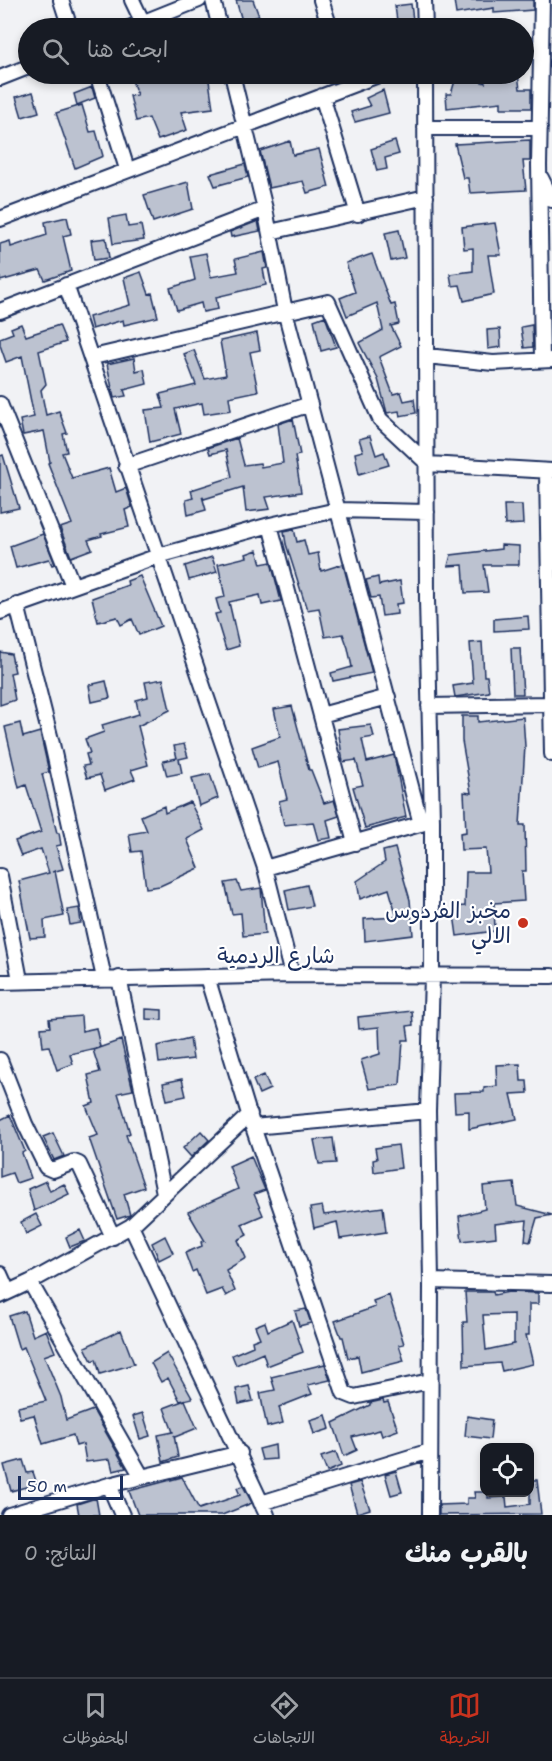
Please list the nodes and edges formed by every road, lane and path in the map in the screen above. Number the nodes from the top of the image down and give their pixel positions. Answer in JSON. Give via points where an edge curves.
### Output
{"nodes":[{"id":1,"x":61,"y":0,"type":"edge"},
{"id":2,"x":132,"y":0,"type":"edge"},
{"id":3,"x":199,"y":0,"type":"edge"},
{"id":4,"x":213,"y":0,"type":"edge"},
{"id":5,"x":321,"y":0,"type":"edge"},
{"id":6,"x":424,"y":0,"type":"edge"},
{"id":7,"x":542,"y":0,"type":"edge"},
{"id":8,"x":67,"y":18,"type":"edge"},
{"id":9,"x":141,"y":18,"type":"edge"},
{"id":10,"x":155,"y":18,"type":"edge"},
{"id":11,"x":218,"y":18,"type":"edge"},
{"id":12,"x":327,"y":18,"type":"edge"},
{"id":13,"x":425,"y":18,"type":"edge"},
{"id":14,"x":18,"y":71,"type":"edge"},
{"id":15,"x":0,"y":78,"type":"edge"},
{"id":16,"x":100,"y":84,"type":"edge"},
{"id":17,"x":234,"y":84,"type":"edge"},
{"id":18,"x":339,"y":84,"type":"edge"},
{"id":19,"x":425,"y":84,"type":"edge"},
{"id":20,"x":321,"y":96,"type":"junction"},
{"id":21,"x":245,"y":127,"type":"junction"},
{"id":22,"x":425,"y":128,"type":"junction"},
{"id":23,"x":540,"y":128,"type":"junction"},
{"id":24,"x":127,"y":169,"type":"junction"},
{"id":25,"x":539,"y":174,"type":"junction"},
{"id":26,"x":426,"y":197,"type":"junction"},
{"id":27,"x":552,"y":200,"type":"edge"},
{"id":28,"x":265,"y":209,"type":"junction"},
{"id":29,"x":358,"y":214,"type":"junction"},
{"id":30,"x":0,"y":219,"type":"edge"},
{"id":31,"x":270,"y":232,"type":"junction"},
{"id":32,"x":66,"y":285,"type":"junction"},
{"id":33,"x":0,"y":311,"type":"edge"},
{"id":34,"x":285,"y":311,"type":"junction"},
{"id":35,"x":427,"y":356,"type":"junction"},
{"id":36,"x":93,"y":357,"type":"junction"},
{"id":37,"x":547,"y":360,"type":"edge"},
{"id":38,"x":0,"y":404,"type":"edge"},
{"id":39,"x":310,"y":404,"type":"junction"},
{"id":40,"x":3,"y":425,"type":"edge"},
{"id":41,"x":428,"y":464,"type":"junction"},
{"id":42,"x":126,"y":466,"type":"junction"},
{"id":43,"x":549,"y":472,"type":"edge"},
{"id":44,"x":337,"y":510,"type":"junction"},
{"id":45,"x":427,"y":512,"type":"junction"},
{"id":46,"x":270,"y":525,"type":"junction"},
{"id":47,"x":159,"y":556,"type":"junction"},
{"id":48,"x":73,"y":586,"type":"junction"},
{"id":49,"x":17,"y":605,"type":"junction"},
{"id":50,"x":0,"y":612,"type":"edge"},
{"id":51,"x":388,"y":696,"type":"junction"},
{"id":52,"x":551,"y":704,"type":"edge"},
{"id":53,"x":429,"y":706,"type":"junction"},
{"id":54,"x":321,"y":715,"type":"junction"},
{"id":55,"x":552,"y":754,"type":"edge"},
{"id":56,"x":426,"y":823,"type":"junction"},
{"id":57,"x":355,"y":843,"type":"junction"},
{"id":58,"x":265,"y":868,"type":"junction"},
{"id":59,"x":0,"y":876,"type":"edge"},
{"id":60,"x":292,"y":975,"type":"junction"},
{"id":61,"x":432,"y":976,"type":"junction"},
{"id":62,"x":552,"y":976,"type":"edge"},
{"id":63,"x":207,"y":977,"type":"junction"},
{"id":64,"x":105,"y":978,"type":"junction"},
{"id":65,"x":119,"y":978,"type":"junction"},
{"id":66,"x":20,"y":980,"type":"junction"},
{"id":67,"x":0,"y":982,"type":"edge"},
{"id":68,"x":0,"y":1060,"type":"edge"},
{"id":69,"x":428,"y":1111,"type":"junction"},
{"id":70,"x":252,"y":1121,"type":"junction"},
{"id":71,"x":164,"y":1193,"type":"junction"},
{"id":72,"x":131,"y":1226,"type":"junction"},
{"id":73,"x":112,"y":1237,"type":"junction"},
{"id":74,"x":0,"y":1274,"type":"edge"},
{"id":75,"x":431,"y":1281,"type":"junction"},
{"id":76,"x":30,"y":1282,"type":"junction"},
{"id":77,"x":552,"y":1284,"type":"edge"},
{"id":78,"x":4,"y":1294,"type":"edge"},
{"id":79,"x":430,"y":1381,"type":"junction"},
{"id":80,"x":430,"y":1451,"type":"junction"},
{"id":81,"x":240,"y":1453,"type":"junction"},
{"id":82,"x":142,"y":1477,"type":"junction"},
{"id":83,"x":109,"y":1485,"type":"junction"},
{"id":84,"x":264,"y":1509,"type":"edge"},
{"id":85,"x":9,"y":1515,"type":"edge"},
{"id":86,"x":122,"y":1515,"type":"edge"},
{"id":87,"x":430,"y":1515,"type":"edge"}],
"edges":[{"from":1,"to":8,"type":"street"},
{"from":2,"to":9,"type":"street"},
{"from":3,"to":10,"type":"street"},
{"from":4,"to":11,"type":"street"},
{"from":5,"to":12,"type":"street"},
{"from":6,"to":13,"type":"street"},
{"from":7,"to":23,"type":"street"},
{"from":14,"to":15,"type":"street"},
{"from":16,"to":24,"type":"street"},
{"from":17,"to":21,"type":"street"},
{"from":18,"to":20,"type":"street"},
{"from":19,"to":22,"type":"street"},
{"from":20,"to":21,"type":"street"},
{"from":20,"to":29,"type":"street"},
{"from":21,"to":24,"type":"street"},
{"from":21,"to":28,"type":"street"},
{"from":22,"to":23,"type":"street"},
{"from":22,"to":26,"type":"street"},
{"from":23,"to":25,"type":"street"},
{"from":24,"to":30,"type":"street"},
{"from":25,"to":27,"type":"street"},
{"from":25,"to":37,"type":"street"},
{"from":26,"to":29,"type":"street"},
{"from":26,"to":35,"type":"street"},
{"from":28,"to":31,"type":"street"},
{"from":28,"to":32,"type":"street"},
{"from":29,"to":31,"type":"street"},
{"from":31,"to":34,"type":"street"},
{"from":32,"to":33,"type":"street"},
{"from":32,"to":36,"type":"street"},
{"from":34,"to":36,"type":"street"},
{"from":34,"to":39,"type":"street"},
{"from":34,"to":41,"type":"street","via":[[322,301],[330,304],[380,419]]},
{"from":35,"to":37,"type":"street","via":[[493,363]]},
{"from":35,"to":41,"type":"street"},
{"from":36,"to":42,"type":"street"},
{"from":38,"to":40,"type":"street"},
{"from":39,"to":42,"type":"street"},
{"from":39,"to":44,"type":"street"},
{"from":40,"to":48,"type":"street"},
{"from":41,"to":43,"type":"street"},
{"from":41,"to":45,"type":"street"},
{"from":42,"to":47,"type":"street"},
{"from":43,"to":52,"type":"street"},
{"from":44,"to":45,"type":"street"},
{"from":44,"to":46,"type":"street"},
{"from":44,"to":51,"type":"street"},
{"from":45,"to":53,"type":"street"},
{"from":46,"to":47,"type":"street"},
{"from":46,"to":54,"type":"street"},
{"from":47,"to":48,"type":"street"},
{"from":47,"to":58,"type":"street"},
{"from":48,"to":49,"type":"street"},
{"from":49,"to":50,"type":"street"},
{"from":49,"to":64,"type":"street"},
{"from":51,"to":54,"type":"street"},
{"from":51,"to":56,"type":"street"},
{"from":52,"to":53,"type":"street"},
{"from":52,"to":55,"type":"street"},
{"from":53,"to":56,"type":"street"},
{"from":54,"to":57,"type":"street"},
{"from":56,"to":57,"type":"street"},
{"from":56,"to":61,"type":"street"},
{"from":57,"to":58,"type":"street"},
{"from":58,"to":60,"type":"street"},
{"from":59,"to":66,"type":"street"},
{"from":60,"to":61,"type":"street","name":"شارع الردمية"},
{"from":60,"to":63,"type":"street","name":"شارع الردمية"},
{"from":61,"to":62,"type":"street","name":"شارع الردمية"},
{"from":61,"to":69,"type":"street"},
{"from":63,"to":65,"type":"street","name":"شارع الردمية"},
{"from":63,"to":70,"type":"street"},
{"from":64,"to":65,"type":"street","name":"شارع الردمية"},
{"from":64,"to":66,"type":"street","name":"شارع الردمية"},
{"from":65,"to":71,"type":"street"},
{"from":66,"to":67,"type":"street","name":"شارع الردمية"},
{"from":68,"to":73,"type":"street","via":[[46,1167],[53,1170],[74,1162],[79,1164]]},
{"from":69,"to":70,"type":"street"},
{"from":69,"to":75,"type":"street"},
{"from":70,"to":71,"type":"street"},
{"from":70,"to":79,"type":"street","via":[[344,1393],[354,1396]]},
{"from":71,"to":72,"type":"street"},
{"from":72,"to":73,"type":"street"},
{"from":72,"to":81,"type":"street"},
{"from":73,"to":76,"type":"street"},
{"from":74,"to":78,"type":"street"},
{"from":75,"to":77,"type":"street"},
{"from":75,"to":79,"type":"street"},
{"from":76,"to":78,"type":"street"},
{"from":76,"to":82,"type":"street"},
{"from":79,"to":80,"type":"street"},
{"from":80,"to":84,"type":"street"},
{"from":80,"to":87,"type":"street"},
{"from":81,"to":82,"type":"street"},
{"from":81,"to":84,"type":"street"},
{"from":82,"to":83,"type":"street"},
{"from":83,"to":85,"type":"street"},
{"from":83,"to":86,"type":"street"}]}
